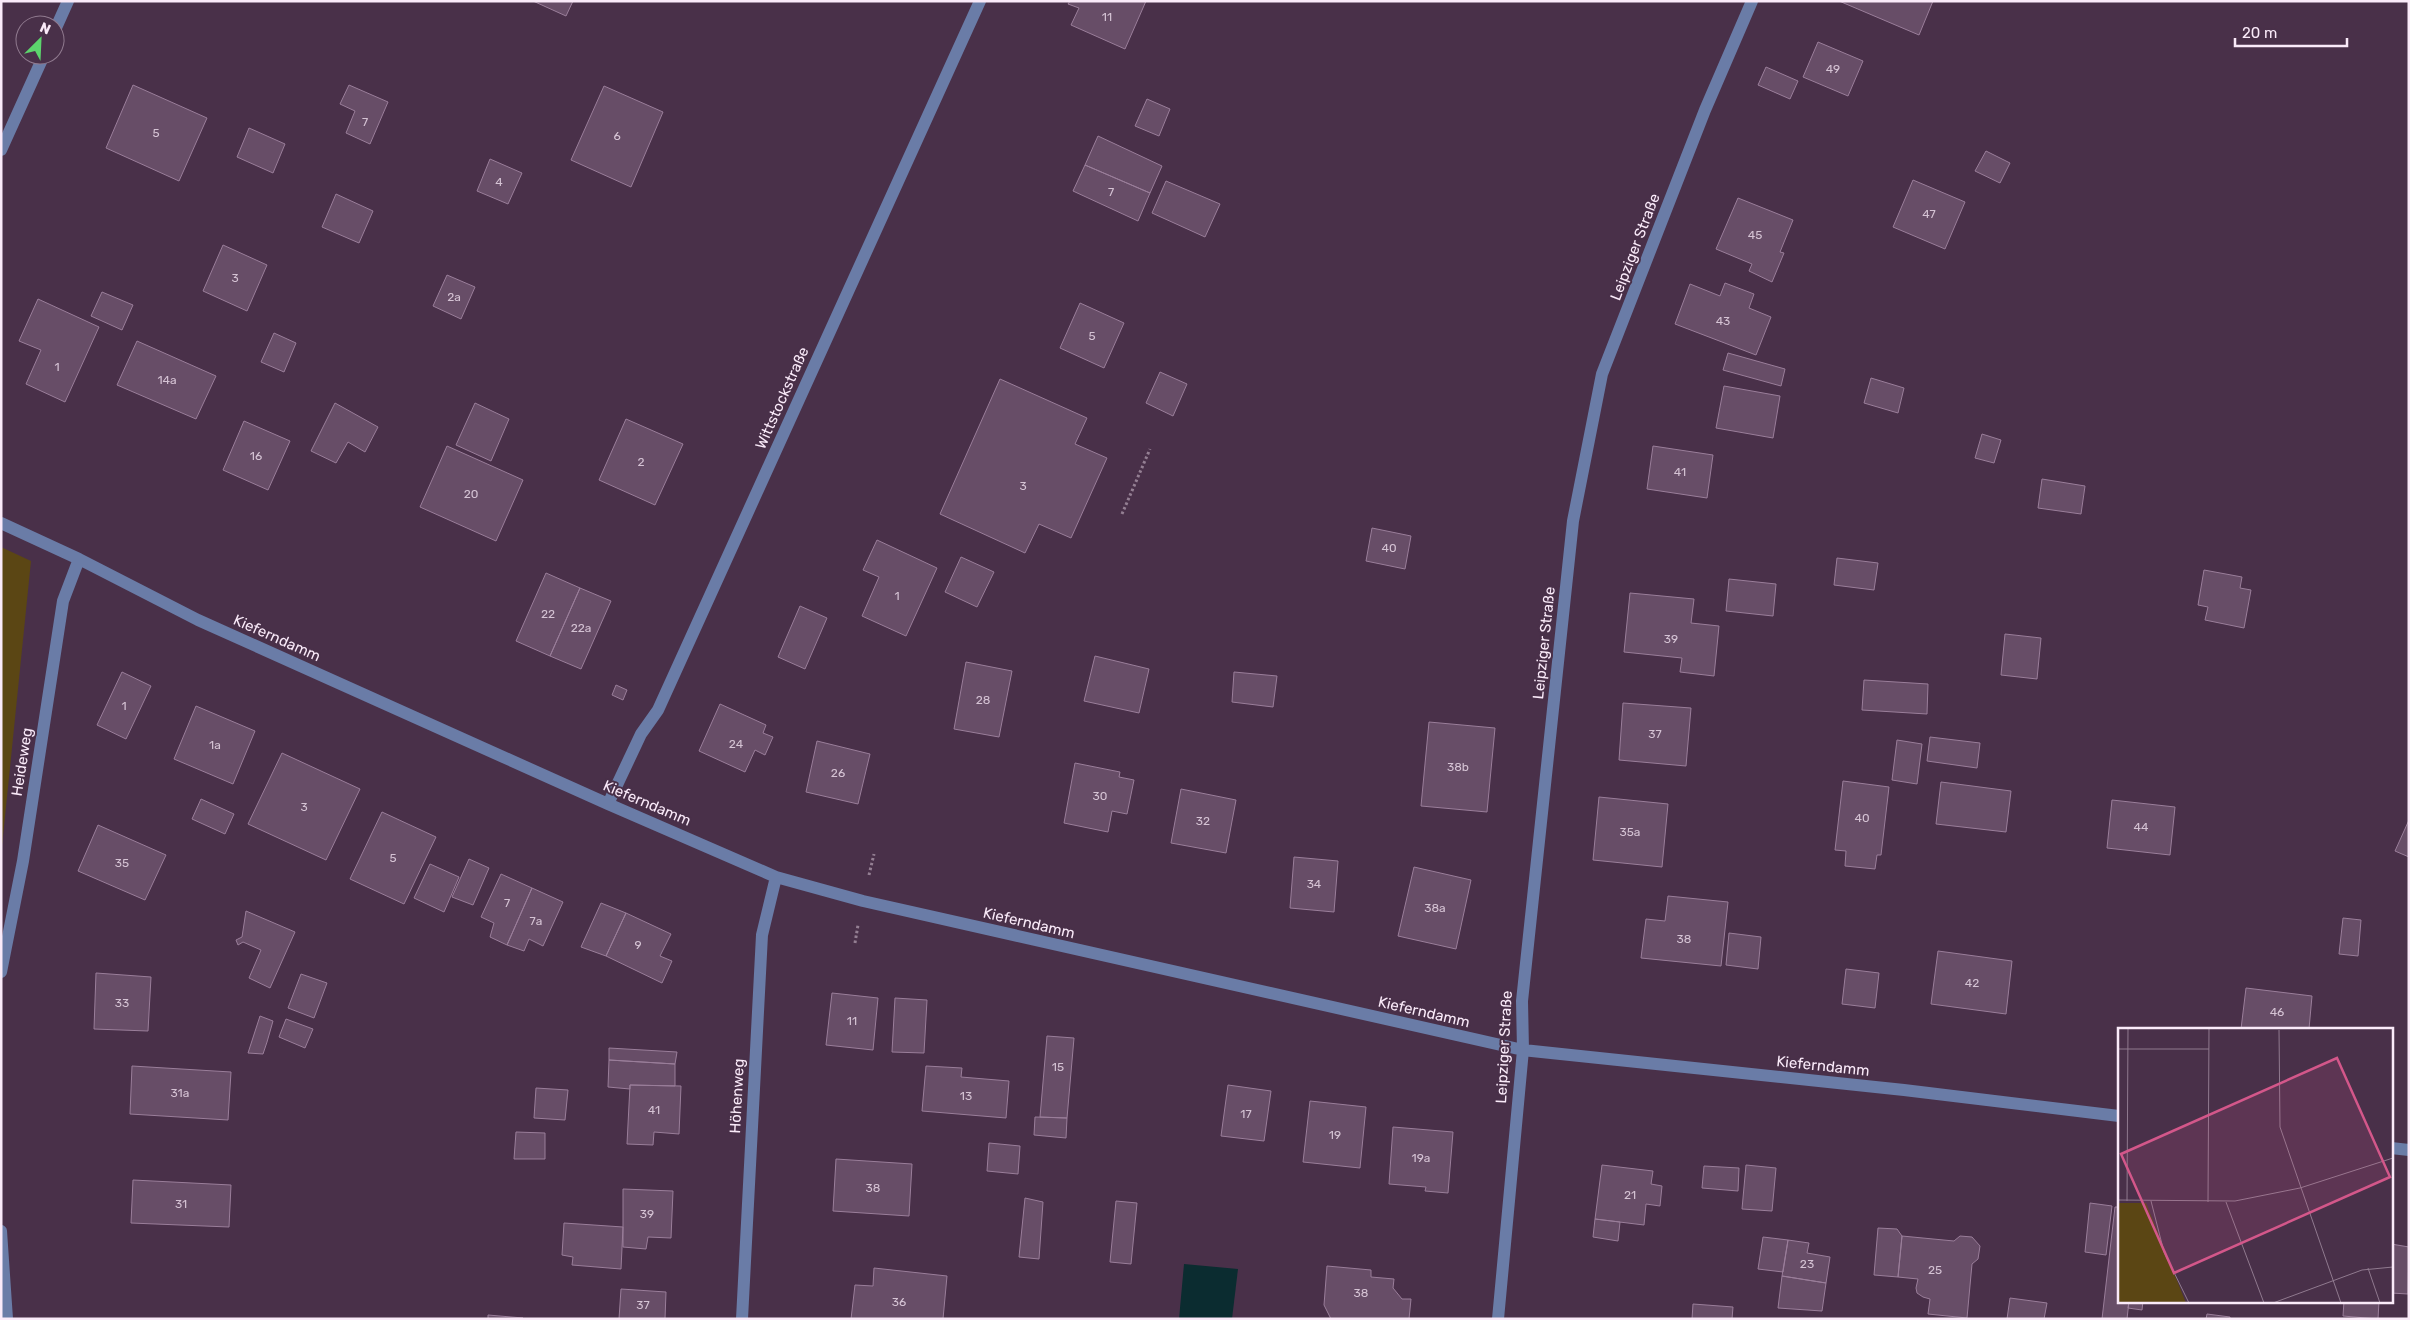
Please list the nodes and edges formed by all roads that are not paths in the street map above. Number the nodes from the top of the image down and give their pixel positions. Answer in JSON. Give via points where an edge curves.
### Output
{"nodes":[{"id":1,"x":68,"y":1,"type":"edge"},
{"id":2,"x":980,"y":1,"type":"edge"},
{"id":3,"x":1752,"y":1,"type":"edge"},
{"id":4,"x":62,"y":15,"type":"edge"},
{"id":5,"x":39,"y":65,"type":"edge"},
{"id":6,"x":1,"y":150,"type":"edge"},
{"id":7,"x":1,"y":523,"type":"edge"},
{"id":8,"x":79,"y":559,"type":"junction"},
{"id":9,"x":608,"y":804,"type":"junction"},
{"id":10,"x":776,"y":876,"type":"junction"},
{"id":11,"x":1,"y":972,"type":"edge"},
{"id":12,"x":1523,"y":1050,"type":"junction"},
{"id":13,"x":2118,"y":1116,"type":"edge"},
{"id":14,"x":2392,"y":1148,"type":"edge"},
{"id":15,"x":2409,"y":1150,"type":"edge"},
{"id":16,"x":1,"y":1231,"type":"edge"},
{"id":17,"x":7,"y":1319,"type":"edge"},
{"id":18,"x":742,"y":1319,"type":"edge"},
{"id":19,"x":1498,"y":1319,"type":"edge"}],
"edges":[{"from":1,"to":4,"type":"street"},
{"from":2,"to":9,"type":"street","name":"Wittstockstraße","via":[[658,710],[641,734]]},
{"from":3,"to":12,"type":"street","name":"Leipziger Straße","via":[[1705,110],[1602,374],[1596,400],[1573,521],[1522,1001]]},
{"from":5,"to":6,"type":"street"},
{"from":7,"to":8,"type":"street","name":"Kieferndamm"},
{"from":8,"to":9,"type":"street","name":"Kieferndamm","via":[[198,620]]},
{"from":8,"to":11,"type":"street","name":"Heideweg","via":[[63,601],[23,861]]},
{"from":9,"to":10,"type":"street","name":"Kieferndamm"},
{"from":10,"to":12,"type":"street","name":"Kieferndamm","via":[[864,901]]},
{"from":10,"to":18,"type":"street","name":"Höhenweg","via":[[762,935]]},
{"from":12,"to":13,"type":"street","name":"Kieferndamm"},
{"from":12,"to":19,"type":"street","name":"Leipziger Straße"},
{"from":14,"to":15,"type":"street"},
{"from":16,"to":17,"type":"street"}]}
